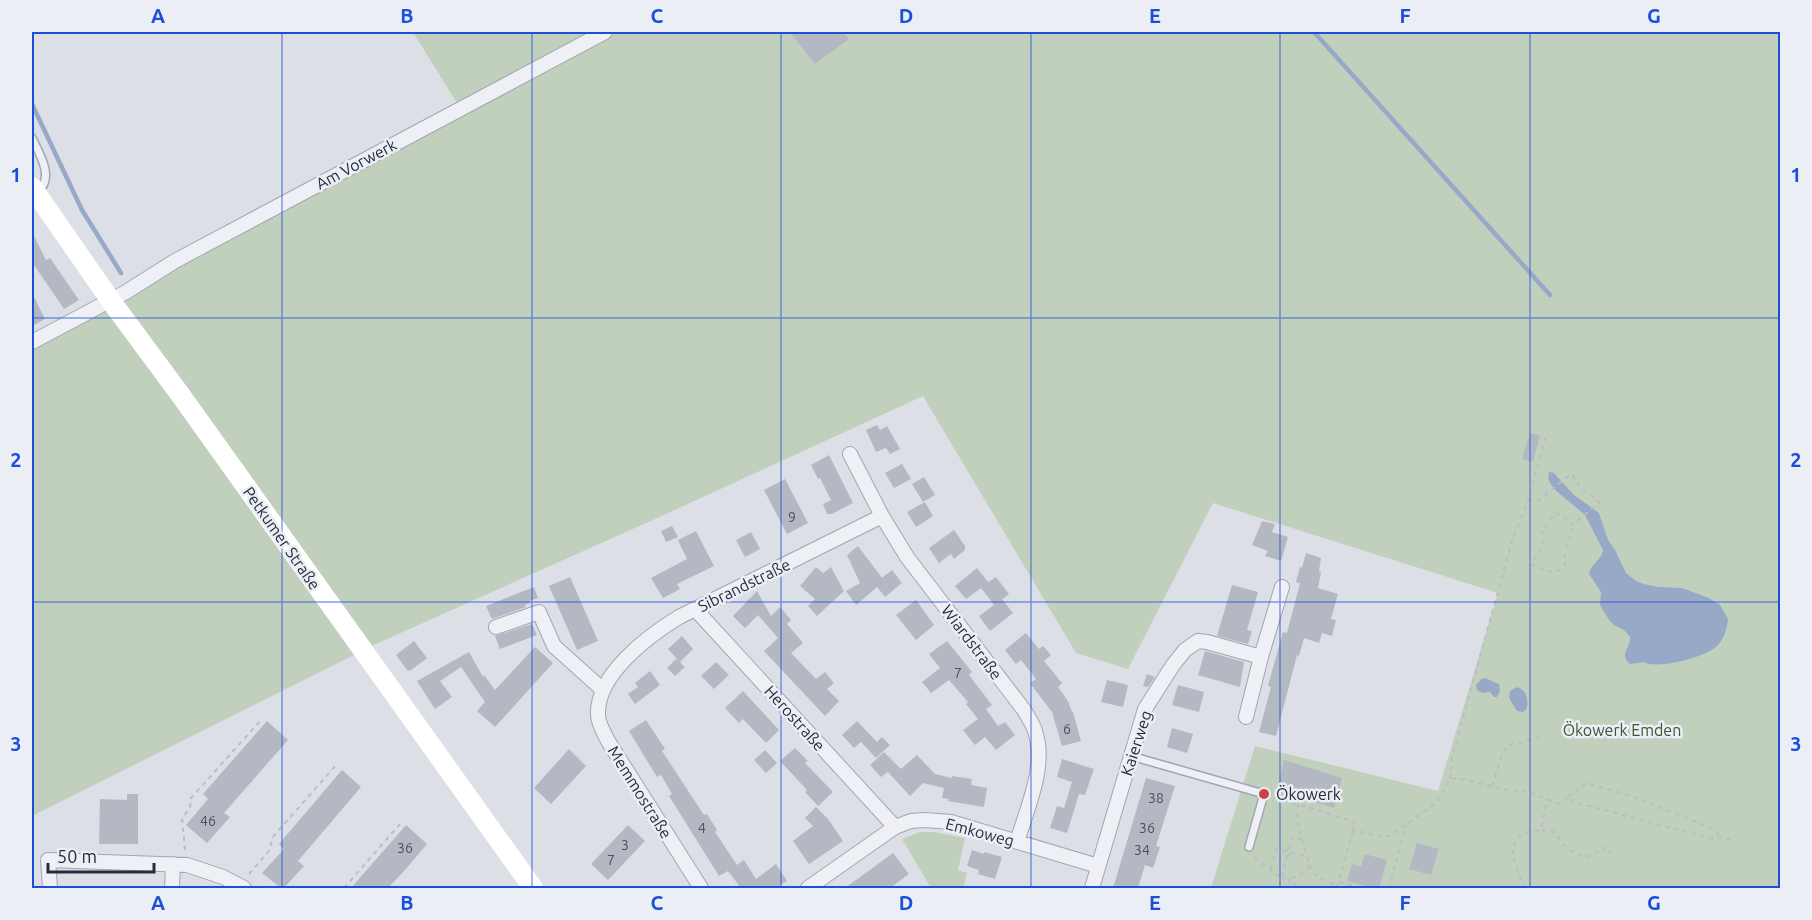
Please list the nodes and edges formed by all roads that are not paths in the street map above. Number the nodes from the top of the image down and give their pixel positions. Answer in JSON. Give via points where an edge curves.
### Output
{"nodes":[{"id":1,"x":605,"y":32,"type":"edge"},
{"id":2,"x":32,"y":138,"type":"edge"},
{"id":3,"x":35,"y":198,"type":"edge"},
{"id":4,"x":111,"y":301,"type":"junction"},
{"id":5,"x":32,"y":342,"type":"edge"},
{"id":6,"x":850,"y":454,"type":"dead end"},
{"id":7,"x":882,"y":516,"type":"junction"},
{"id":8,"x":1282,"y":587,"type":"dead end"},
{"id":9,"x":695,"y":609,"type":"junction"},
{"id":10,"x":496,"y":627,"type":"dead end"},
{"id":11,"x":1261,"y":657,"type":"junction"},
{"id":12,"x":618,"y":670,"type":"joint"},
{"id":13,"x":603,"y":690,"type":"junction"},
{"id":14,"x":1246,"y":717,"type":"dead end"},
{"id":15,"x":1131,"y":756,"type":"junction"},
{"id":16,"x":894,"y":827,"type":"junction"},
{"id":17,"x":1017,"y":842,"type":"junction"},
{"id":18,"x":1249,"y":847,"type":"road end"},
{"id":19,"x":180,"y":864,"type":"junction"},
{"id":20,"x":1098,"y":866,"type":"junction"},
{"id":21,"x":241,"y":887,"type":"edge"},
{"id":22,"x":50,"y":888,"type":"edge"},
{"id":23,"x":172,"y":888,"type":"edge"},
{"id":24,"x":533,"y":888,"type":"edge"},
{"id":25,"x":701,"y":888,"type":"edge"},
{"id":26,"x":807,"y":888,"type":"edge"},
{"id":27,"x":1092,"y":888,"type":"edge"}],
"edges":[{"from":1,"to":4,"type":"street","name":"Am Vorwerk","via":[[176,261]]},
{"from":2,"to":3,"type":"lane","via":[[46,180]]},
{"from":3,"to":4,"type":"main road","name":"Petkumer Straße"},
{"from":4,"to":5,"type":"street","name":"Am Vorwerk"},
{"from":4,"to":24,"type":"main road","name":"Petkumer Straße"},
{"from":6,"to":7,"type":"street","name":"Wiardstraße"},
{"from":7,"to":9,"type":"street","name":"Sibrandstraße"},
{"from":7,"to":17,"type":"street","name":"Wiardstraße","via":[[907,556],[1035,729],[1039,766]]},
{"from":8,"to":11,"type":"street"},
{"from":9,"to":12,"type":"street","name":"Sibrandstraße","via":[[656,631],[633,650]]},
{"from":9,"to":16,"type":"street","name":"Herostraße"},
{"from":10,"to":13,"type":"street","via":[[539,612],[554,646]]},
{"from":11,"to":14,"type":"street"},
{"from":11,"to":15,"type":"street","name":"Kaierweg","via":[[1207,642],[1191,645],[1145,709]]},
{"from":12,"to":13,"type":"street","name":"Memmostraße"},
{"from":13,"to":25,"type":"street","name":"Memmostraße","via":[[598,717],[608,741]]},
{"from":15,"to":18,"type":"lane","via":[[1264,794]]},
{"from":15,"to":20,"type":"street","name":"Kaierweg"},
{"from":16,"to":17,"type":"street","name":"Emkoweg","via":[[911,821],[951,822]]},
{"from":16,"to":26,"type":"street","name":"Emkoweg"},
{"from":17,"to":20,"type":"street","name":"Emkoweg"},
{"from":19,"to":21,"type":"street","via":[[223,877]]},
{"from":19,"to":22,"type":"street","via":[[48,860]]},
{"from":19,"to":23,"type":"street"},
{"from":20,"to":27,"type":"street","name":"Kaierweg"}]}
